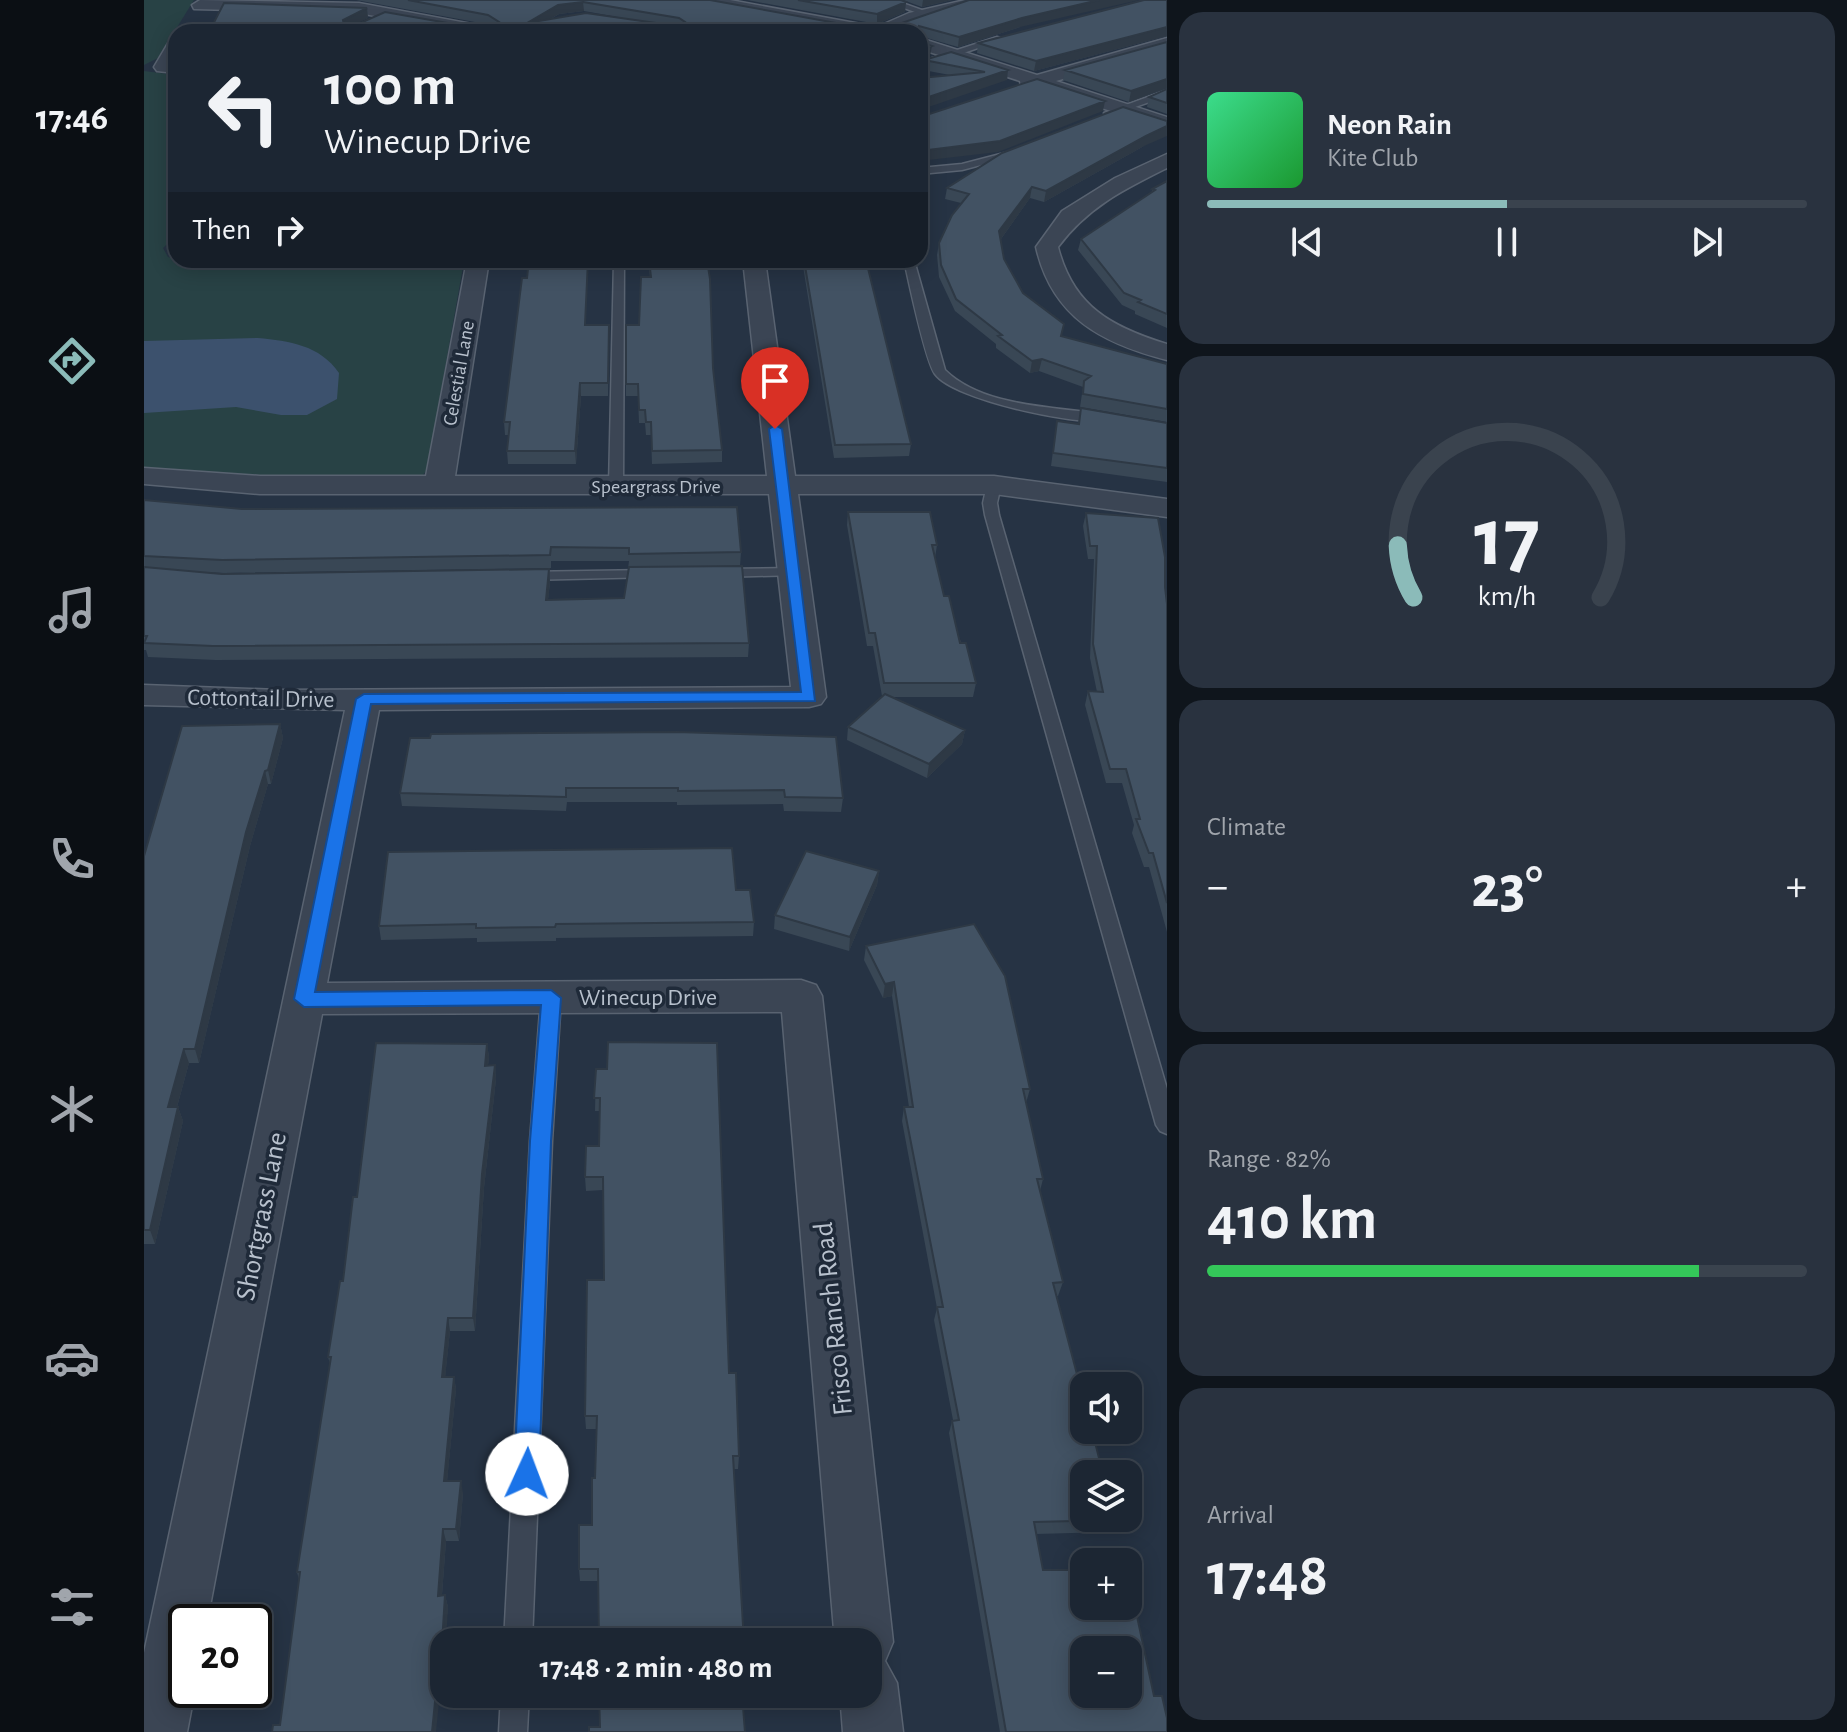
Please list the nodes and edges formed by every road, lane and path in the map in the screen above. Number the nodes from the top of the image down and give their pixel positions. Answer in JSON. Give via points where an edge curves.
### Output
{"nodes":[{"id":1,"x":703,"y":0,"type":"edge"},
{"id":2,"x":886,"y":0,"type":"edge"},
{"id":3,"x":985,"y":0,"type":"edge"},
{"id":4,"x":198,"y":8,"type":"edge"},
{"id":5,"x":929,"y":14,"type":"junction"},
{"id":6,"x":432,"y":24,"type":"edge"},
{"id":7,"x":834,"y":24,"type":"edge"},
{"id":8,"x":901,"y":24,"type":"edge"},
{"id":9,"x":1010,"y":36,"type":"edge"},
{"id":10,"x":1167,"y":43,"type":"edge"},
{"id":11,"x":928,"y":46,"type":"edge"},
{"id":12,"x":952,"y":53,"type":"junction"},
{"id":13,"x":928,"y":62,"type":"edge"},
{"id":14,"x":1035,"y":80,"type":"junction"},
{"id":15,"x":999,"y":92,"type":"edge"},
{"id":16,"x":1167,"y":93,"type":"edge"},
{"id":17,"x":1121,"y":108,"type":"junction"},
{"id":18,"x":1100,"y":117,"type":"edge"},
{"id":19,"x":1167,"y":123,"type":"edge"},
{"id":20,"x":1030,"y":148,"type":"edge"},
{"id":21,"x":1167,"y":160,"type":"edge"},
{"id":22,"x":928,"y":170,"type":"edge"},
{"id":23,"x":477,"y":268,"type":"edge"},
{"id":24,"x":619,"y":268,"type":"edge"},
{"id":25,"x":755,"y":268,"type":"edge"},
{"id":26,"x":911,"y":268,"type":"edge"},
{"id":27,"x":1167,"y":352,"type":"edge"},
{"id":28,"x":1120,"y":421,"type":"edge"},
{"id":29,"x":144,"y":476,"type":"edge"},
{"id":30,"x":783,"y":485,"type":"junction"},
{"id":31,"x":994,"y":485,"type":"junction"},
{"id":32,"x":439,"y":486,"type":"junction"},
{"id":33,"x":616,"y":486,"type":"junction"},
{"id":34,"x":1167,"y":508,"type":"edge"},
{"id":35,"x":793,"y":572,"type":"junction"},
{"id":36,"x":667,"y":574,"type":"edge"},
{"id":37,"x":699,"y":574,"type":"edge"},
{"id":38,"x":509,"y":576,"type":"edge"},
{"id":39,"x":144,"y":695,"type":"edge"},
{"id":40,"x":364,"y":699,"type":"junction"},
{"id":41,"x":801,"y":996,"type":"joint"},
{"id":42,"x":551,"y":998,"type":"junction"},
{"id":43,"x":304,"y":999,"type":"junction"},
{"id":44,"x":1167,"y":1125,"type":"edge"},
{"id":45,"x":519,"y":1628,"type":"edge"},
{"id":46,"x":863,"y":1628,"type":"edge"},
{"id":47,"x":514,"y":1708,"type":"edge"},
{"id":48,"x":871,"y":1708,"type":"edge"},
{"id":49,"x":157,"y":1732,"type":"edge"},
{"id":50,"x":513,"y":1732,"type":"edge"},
{"id":51,"x":873,"y":1732,"type":"edge"}],
"edges":[{"from":1,"to":7,"type":"street"},
{"from":2,"to":5,"type":"lane"},
{"from":3,"to":5,"type":"street"},
{"from":4,"to":6,"type":"street","via":[[316,5]]},
{"from":5,"to":8,"type":"street"},
{"from":9,"to":12,"type":"lane"},
{"from":10,"to":14,"type":"street"},
{"from":11,"to":12,"type":"street"},
{"from":12,"to":13,"type":"lane"},
{"from":12,"to":14,"type":"street"},
{"from":14,"to":15,"type":"street"},
{"from":14,"to":17,"type":"street"},
{"from":16,"to":17,"type":"lane"},
{"from":17,"to":18,"type":"lane"},
{"from":17,"to":19,"type":"street"},
{"from":20,"to":22,"type":"lane","via":[[962,167]]},
{"from":21,"to":27,"type":"street","via":[[1070,216],[1047,247],[1058,283],[1086,317]]},
{"from":23,"to":32,"type":"street","name":"Celestial Lane"},
{"from":24,"to":33,"type":"lane"},
{"from":25,"to":30,"type":"street"},
{"from":26,"to":28,"type":"lane","via":[[939,371],[949,384],[980,396]]},
{"from":29,"to":32,"type":"street","name":"Speargrass Drive","via":[[260,485]]},
{"from":30,"to":31,"type":"street","name":"Speargrass Drive"},
{"from":30,"to":33,"type":"street","name":"Speargrass Drive"},
{"from":30,"to":35,"type":"street"},
{"from":31,"to":34,"type":"street","name":"Speargrass Drive"},
{"from":31,"to":44,"type":"lane","via":[[992,515]]},
{"from":32,"to":33,"type":"street","name":"Speargrass Drive"},
{"from":35,"to":37,"type":"lane"},
{"from":35,"to":40,"type":"street","name":"Cottontail Drive","via":[[809,697]]},
{"from":36,"to":38,"type":"lane"},
{"from":39,"to":40,"type":"street","name":"Cottontail Drive"},
{"from":40,"to":43,"type":"street","name":"Shortgrass Lane"},
{"from":41,"to":42,"type":"street","name":"Winecup Drive"},
{"from":41,"to":46,"type":"street","name":"Frisco Ranch Road"},
{"from":42,"to":43,"type":"street","name":"Winecup Drive"},
{"from":42,"to":45,"type":"lane"},
{"from":43,"to":49,"type":"street","name":"Shortgrass Lane"},
{"from":47,"to":50,"type":"lane"},
{"from":48,"to":51,"type":"street"}]}
